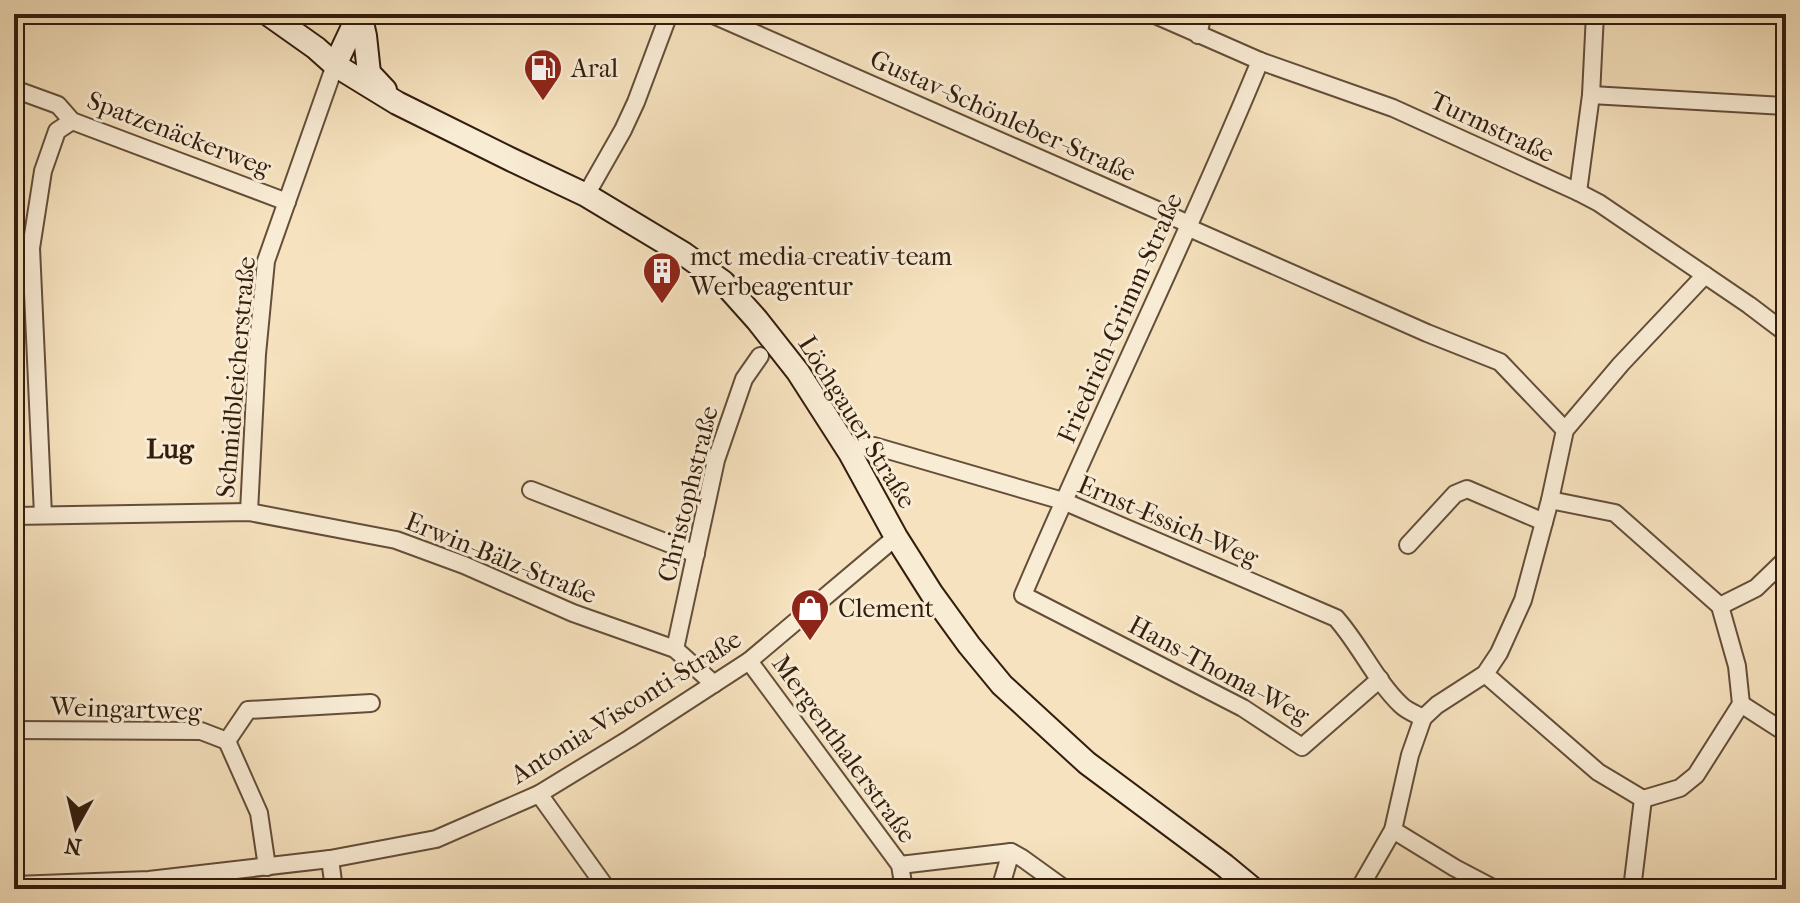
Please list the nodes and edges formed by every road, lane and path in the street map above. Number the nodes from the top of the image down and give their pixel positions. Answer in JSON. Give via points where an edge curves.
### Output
{"nodes":[{"id":1,"x":268,"y":14,"type":"edge"},
{"id":2,"x":360,"y":14,"type":"edge"},
{"id":3,"x":711,"y":14,"type":"edge"},
{"id":4,"x":1153,"y":14,"type":"edge"},
{"id":5,"x":1203,"y":14,"type":"edge"},
{"id":6,"x":1595,"y":14,"type":"edge"},
{"id":7,"x":667,"y":19,"type":"edge"},
{"id":8,"x":1198,"y":35,"type":"junction"},
{"id":9,"x":1260,"y":61,"type":"junction"},
{"id":10,"x":335,"y":65,"type":"junction"},
{"id":11,"x":14,"y":89,"type":"edge"},
{"id":12,"x":1591,"y":95,"type":"junction"},
{"id":13,"x":397,"y":103,"type":"junction"},
{"id":14,"x":1786,"y":106,"type":"edge"},
{"id":15,"x":72,"y":121,"type":"junction"},
{"id":16,"x":1578,"y":192,"type":"junction"},
{"id":17,"x":586,"y":195,"type":"junction"},
{"id":18,"x":287,"y":202,"type":"junction"},
{"id":19,"x":1188,"y":226,"type":"junction"},
{"id":20,"x":22,"y":249,"type":"edge"},
{"id":21,"x":1705,"y":275,"type":"junction"},
{"id":22,"x":1786,"y":333,"type":"edge"},
{"id":23,"x":760,"y":356,"type":"dead end"},
{"id":24,"x":1565,"y":430,"type":"junction"},
{"id":25,"x":850,"y":453,"type":"junction"},
{"id":26,"x":531,"y":490,"type":"dead end"},
{"id":27,"x":1550,"y":500,"type":"junction"},
{"id":28,"x":1063,"y":501,"type":"junction"},
{"id":29,"x":249,"y":512,"type":"junction"},
{"id":30,"x":43,"y":515,"type":"junction"},
{"id":31,"x":14,"y":516,"type":"edge"},
{"id":32,"x":1544,"y":522,"type":"junction"},
{"id":33,"x":896,"y":537,"type":"junction"},
{"id":34,"x":1408,"y":545,"type":"dead end"},
{"id":35,"x":696,"y":554,"type":"junction"},
{"id":36,"x":1786,"y":559,"type":"edge"},
{"id":37,"x":1023,"y":595,"type":"joint"},
{"id":38,"x":1720,"y":606,"type":"junction"},
{"id":39,"x":675,"y":649,"type":"junction"},
{"id":40,"x":749,"y":661,"type":"junction"},
{"id":41,"x":1485,"y":674,"type":"junction"},
{"id":42,"x":1380,"y":679,"type":"junction"},
{"id":43,"x":714,"y":684,"type":"junction"},
{"id":44,"x":371,"y":703,"type":"dead end"},
{"id":45,"x":1741,"y":704,"type":"junction"},
{"id":46,"x":1423,"y":718,"type":"junction"},
{"id":47,"x":17,"y":732,"type":"edge"},
{"id":48,"x":1786,"y":733,"type":"edge"},
{"id":49,"x":227,"y":741,"type":"junction"},
{"id":50,"x":539,"y":794,"type":"junction"},
{"id":51,"x":1643,"y":799,"type":"junction"},
{"id":52,"x":1393,"y":830,"type":"junction"},
{"id":53,"x":1011,"y":852,"type":"junction"},
{"id":54,"x":330,"y":859,"type":"junction"},
{"id":55,"x":900,"y":865,"type":"junction"},
{"id":56,"x":267,"y":867,"type":"junction"},
{"id":57,"x":14,"y":885,"type":"edge"},
{"id":58,"x":334,"y":889,"type":"edge"},
{"id":59,"x":607,"y":889,"type":"edge"},
{"id":60,"x":904,"y":889,"type":"edge"},
{"id":61,"x":1000,"y":889,"type":"edge"},
{"id":62,"x":1065,"y":889,"type":"edge"},
{"id":63,"x":1253,"y":889,"type":"edge"},
{"id":64,"x":1359,"y":889,"type":"edge"},
{"id":65,"x":1495,"y":889,"type":"edge"},
{"id":66,"x":1632,"y":889,"type":"edge"}],
"edges":[{"from":1,"to":10,"type":"main road","name":"Löchgauer Straße"},
{"from":2,"to":10,"type":"main road"},
{"from":2,"to":13,"type":"main road","via":[[369,73]]},
{"from":3,"to":19,"type":"street","name":"Gustav-Schönleber-Straße"},
{"from":4,"to":8,"type":"street","name":"Turmstraße"},
{"from":5,"to":8,"type":"street"},
{"from":6,"to":12,"type":"street"},
{"from":7,"to":17,"type":"street","via":[[623,130]]},
{"from":8,"to":9,"type":"street","name":"Turmstraße"},
{"from":9,"to":16,"type":"street","name":"Turmstraße","via":[[1393,108]]},
{"from":9,"to":19,"type":"street","name":"Friedrich-Grimm-Straße"},
{"from":10,"to":13,"type":"main road","name":"Löchgauer Straße"},
{"from":10,"to":18,"type":"street","name":"Schmidbleicherstraße"},
{"from":11,"to":15,"type":"street","name":"Spatzenäckerweg","via":[[58,105]]},
{"from":12,"to":14,"type":"street"},
{"from":12,"to":16,"type":"street"},
{"from":13,"to":17,"type":"main road","name":"Löchgauer Straße"},
{"from":15,"to":18,"type":"street","name":"Spatzenäckerweg"},
{"from":15,"to":20,"type":"street","via":[[57,131]]},
{"from":16,"to":21,"type":"street","name":"Turmstraße"},
{"from":17,"to":25,"type":"main road","name":"Löchgauer Straße","via":[[723,282],[798,372]]},
{"from":18,"to":29,"type":"street","name":"Schmidbleicherstraße","via":[[266,261]]},
{"from":19,"to":24,"type":"street","name":"Gustav-Schönleber-Straße","via":[[1500,362]]},
{"from":19,"to":28,"type":"street","name":"Friedrich-Grimm-Straße"},
{"from":20,"to":30,"type":"street"},
{"from":21,"to":22,"type":"street","name":"Turmstraße"},
{"from":21,"to":24,"type":"street"},
{"from":23,"to":35,"type":"street","name":"Christophstraße","via":[[744,379],[716,460]]},
{"from":24,"to":27,"type":"street"},
{"from":25,"to":28,"type":"street","name":"Ernst-Essich-Weg","via":[[874,446]]},
{"from":25,"to":33,"type":"main road","name":"Löchgauer Straße"},
{"from":26,"to":35,"type":"street"},
{"from":27,"to":32,"type":"street"},
{"from":27,"to":38,"type":"street","via":[[1615,513]]},
{"from":28,"to":37,"type":"street","name":"Friedrich-Grimm-Straße"},
{"from":28,"to":42,"type":"street","name":"Ernst-Essich-Weg","via":[[1336,618]]},
{"from":29,"to":30,"type":"street","name":"Erwin-Bälz-Straße"},
{"from":29,"to":39,"type":"street","name":"Erwin-Bälz-Straße","via":[[396,540]]},
{"from":30,"to":31,"type":"street","name":"Erwin-Bälz-Straße"},
{"from":32,"to":34,"type":"street","via":[[1467,489],[1455,494]]},
{"from":32,"to":41,"type":"street","via":[[1523,600]]},
{"from":33,"to":40,"type":"street","name":"Antonia-Visconti-Straße"},
{"from":33,"to":63,"type":"main road","name":"Löchgauer Straße","via":[[1002,685],[1087,763]]},
{"from":35,"to":39,"type":"street","name":"Christophstraße"},
{"from":36,"to":38,"type":"street","via":[[1756,588]]},
{"from":37,"to":42,"type":"street","name":"Hans-Thoma-Weg","via":[[1243,708],[1302,747]]},
{"from":38,"to":45,"type":"street","via":[[1737,666]]},
{"from":39,"to":43,"type":"street","name":"Erwin-Bälz-Straße"},
{"from":40,"to":43,"type":"street","name":"Antonia-Visconti-Straße"},
{"from":40,"to":55,"type":"street","name":"Mergenthalerstraße"},
{"from":41,"to":46,"type":"street"},
{"from":41,"to":51,"type":"street","via":[[1598,772]]},
{"from":42,"to":46,"type":"street","name":"Ernst-Essich-Weg","via":[[1403,707]]},
{"from":43,"to":50,"type":"street","name":"Antonia-Visconti-Straße"},
{"from":44,"to":49,"type":"street","name":"Weingartweg","via":[[248,710]]},
{"from":45,"to":48,"type":"street"},
{"from":45,"to":51,"type":"street","via":[[1696,775],[1680,788]]},
{"from":46,"to":52,"type":"street"},
{"from":47,"to":49,"type":"street","name":"Weingartweg","via":[[201,731]]},
{"from":49,"to":56,"type":"street","name":"Weingartweg","via":[[259,813]]},
{"from":50,"to":54,"type":"street","name":"Antonia-Visconti-Straße","via":[[436,839]]},
{"from":50,"to":59,"type":"street"},
{"from":51,"to":66,"type":"street"},
{"from":52,"to":64,"type":"street"},
{"from":52,"to":65,"type":"street"},
{"from":53,"to":55,"type":"street","name":"Mergenthalerstraße"},
{"from":53,"to":61,"type":"street"},
{"from":53,"to":62,"type":"street"},
{"from":54,"to":56,"type":"street","name":"Antonia-Visconti-Straße"},
{"from":54,"to":58,"type":"street"},
{"from":55,"to":60,"type":"street","name":"Mergenthalerstraße"},
{"from":56,"to":57,"type":"street","name":"Antonia-Visconti-Straße","via":[[149,880]]}]}
